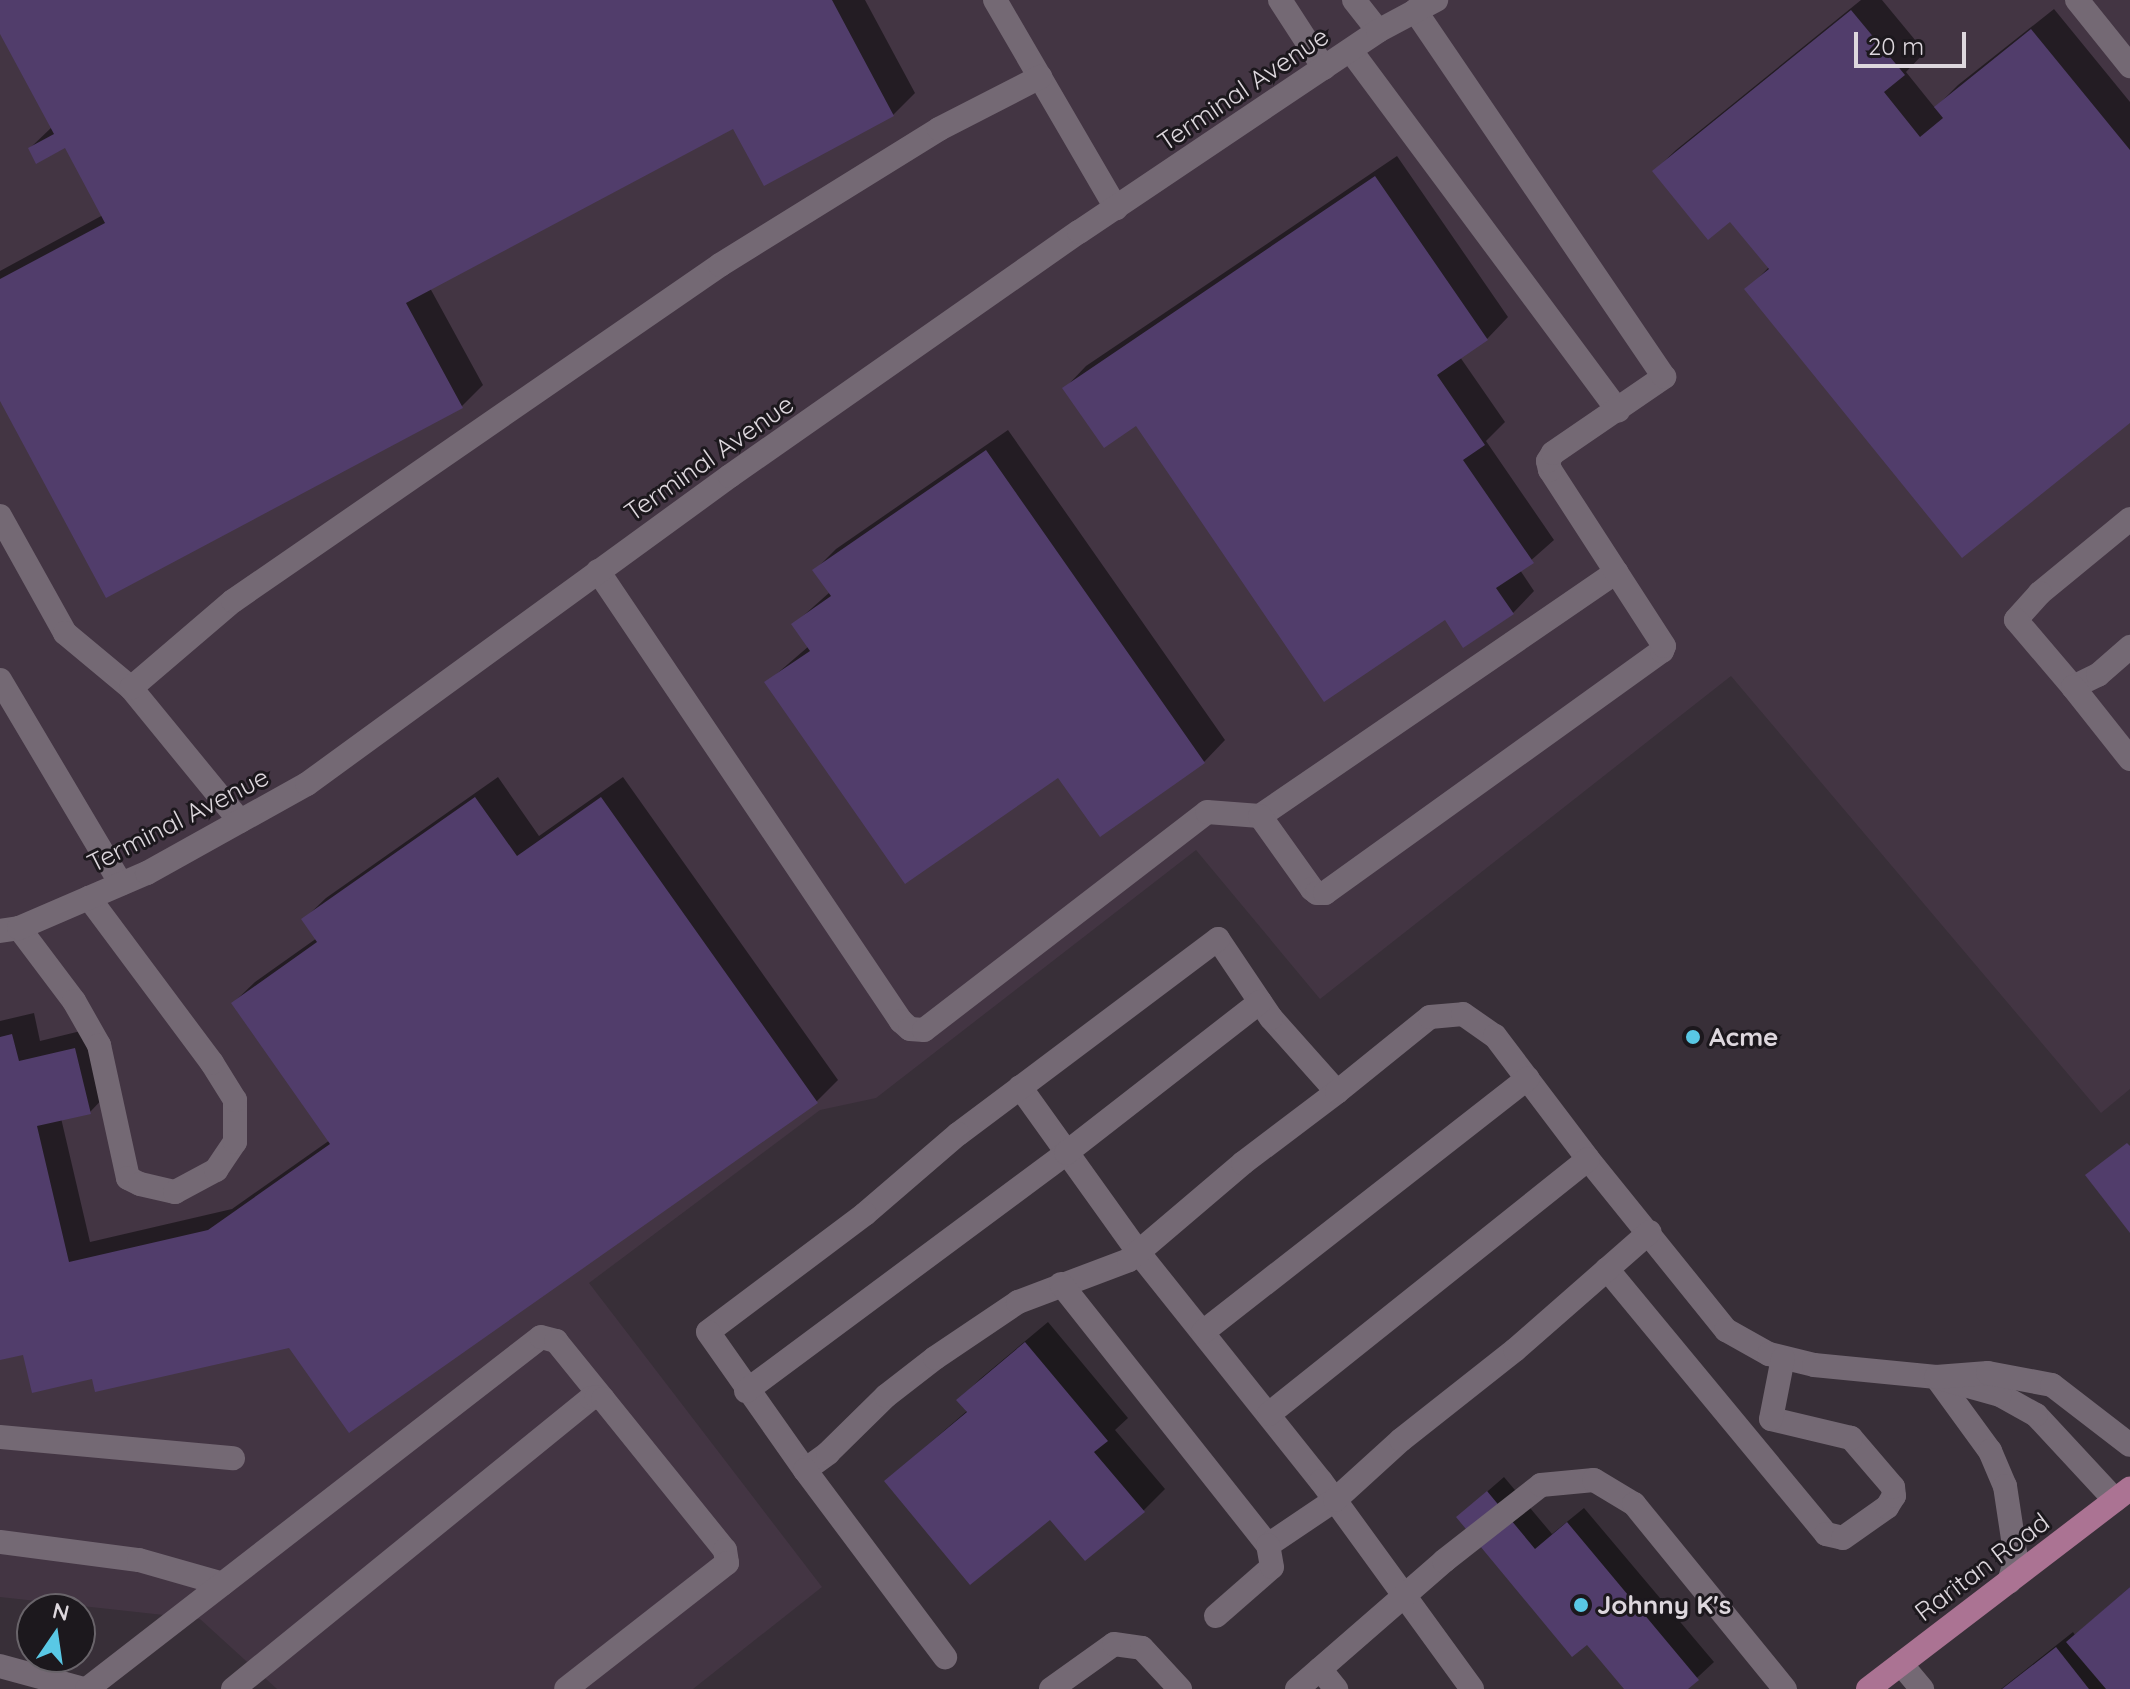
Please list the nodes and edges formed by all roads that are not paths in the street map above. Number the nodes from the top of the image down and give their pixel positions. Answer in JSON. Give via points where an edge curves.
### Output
{"nodes":[{"id":1,"x":995,"y":0,"type":"edge"},
{"id":2,"x":1280,"y":0,"type":"edge"},
{"id":3,"x":1354,"y":0,"type":"edge"},
{"id":4,"x":2077,"y":0,"type":"edge"},
{"id":5,"x":1425,"y":6,"type":"edge"},
{"id":6,"x":1378,"y":31,"type":"junction"},
{"id":7,"x":1351,"y":51,"type":"junction"},
{"id":8,"x":2130,"y":66,"type":"edge"},
{"id":9,"x":1324,"y":68,"type":"junction"},
{"id":10,"x":1040,"y":77,"type":"junction"},
{"id":11,"x":1116,"y":208,"type":"junction"},
{"id":12,"x":1618,"y":411,"type":"junction"},
{"id":13,"x":0,"y":516,"type":"edge"},
{"id":14,"x":2130,"y":519,"type":"edge"},
{"id":15,"x":598,"y":571,"type":"junction"},
{"id":16,"x":1616,"y":572,"type":"junction"},
{"id":17,"x":2130,"y":647,"type":"edge"},
{"id":18,"x":0,"y":680,"type":"edge"},
{"id":19,"x":2073,"y":687,"type":"junction"},
{"id":20,"x":131,"y":688,"type":"junction"},
{"id":21,"x":2130,"y":759,"type":"edge"},
{"id":22,"x":1260,"y":816,"type":"junction"},
{"id":23,"x":240,"y":821,"type":"junction"},
{"id":24,"x":121,"y":884,"type":"junction"},
{"id":25,"x":89,"y":898,"type":"junction"},
{"id":26,"x":10,"y":929,"type":"edge"},
{"id":27,"x":1260,"y":1002,"type":"junction"},
{"id":28,"x":1528,"y":1078,"type":"junction"},
{"id":29,"x":1020,"y":1087,"type":"junction"},
{"id":30,"x":1337,"y":1092,"type":"junction"},
{"id":31,"x":1066,"y":1153,"type":"junction"},
{"id":32,"x":1588,"y":1159,"type":"junction"},
{"id":33,"x":1650,"y":1232,"type":"junction"},
{"id":34,"x":1138,"y":1252,"type":"junction"},
{"id":35,"x":1607,"y":1269,"type":"junction"},
{"id":36,"x":1061,"y":1284,"type":"junction"},
{"id":37,"x":1203,"y":1332,"type":"junction"},
{"id":38,"x":1783,"y":1358,"type":"junction"},
{"id":39,"x":1936,"y":1377,"type":"junction"},
{"id":40,"x":746,"y":1391,"type":"junction"},
{"id":41,"x":603,"y":1399,"type":"junction"},
{"id":42,"x":1269,"y":1414,"type":"junction"},
{"id":43,"x":1771,"y":1419,"type":"junction"},
{"id":44,"x":0,"y":1437,"type":"edge"},
{"id":45,"x":2130,"y":1445,"type":"edge"},
{"id":46,"x":1754,"y":1448,"type":"junction"},
{"id":47,"x":233,"y":1458,"type":"dead end"},
{"id":48,"x":805,"y":1470,"type":"junction"},
{"id":49,"x":2123,"y":1494,"type":"edge"},
{"id":50,"x":1335,"y":1500,"type":"junction"},
{"id":51,"x":0,"y":1542,"type":"edge"},
{"id":52,"x":1268,"y":1545,"type":"junction"},
{"id":53,"x":2009,"y":1582,"type":"junction"},
{"id":54,"x":223,"y":1584,"type":"junction"},
{"id":55,"x":1402,"y":1594,"type":"junction"},
{"id":56,"x":1216,"y":1616,"type":"dead end"},
{"id":57,"x":945,"y":1657,"type":"dead end"},
{"id":58,"x":1901,"y":1664,"type":"junction"},
{"id":59,"x":0,"y":1666,"type":"edge"},
{"id":60,"x":1320,"y":1669,"type":"junction"},
{"id":61,"x":86,"y":1689,"type":"edge"},
{"id":62,"x":233,"y":1689,"type":"edge"},
{"id":63,"x":566,"y":1689,"type":"edge"},
{"id":64,"x":1051,"y":1689,"type":"edge"},
{"id":65,"x":1180,"y":1689,"type":"edge"},
{"id":66,"x":1297,"y":1689,"type":"edge"},
{"id":67,"x":1336,"y":1689,"type":"edge"},
{"id":68,"x":1472,"y":1689,"type":"edge"},
{"id":69,"x":1785,"y":1689,"type":"edge"},
{"id":70,"x":1868,"y":1689,"type":"edge"},
{"id":71,"x":1922,"y":1689,"type":"edge"}],
"edges":[{"from":1,"to":10,"type":"street"},
{"from":2,"to":9,"type":"street"},
{"from":3,"to":6,"type":"street"},
{"from":4,"to":8,"type":"street"},
{"from":5,"to":6,"type":"street","name":"Terminal Avenue"},
{"from":5,"to":12,"type":"street","via":[[1664,377]]},
{"from":6,"to":7,"type":"street","name":"Terminal Avenue"},
{"from":7,"to":9,"type":"street","name":"Terminal Avenue"},
{"from":7,"to":12,"type":"street"},
{"from":9,"to":11,"type":"street","name":"Terminal Avenue"},
{"from":10,"to":11,"type":"street"},
{"from":10,"to":20,"type":"street","via":[[939,129],[720,265],[233,601]]},
{"from":11,"to":15,"type":"street","name":"Terminal Avenue"},
{"from":12,"to":16,"type":"street","via":[[1548,461]]},
{"from":13,"to":20,"type":"street","via":[[65,633]]},
{"from":14,"to":19,"type":"street","via":[[2040,593],[2016,620]]},
{"from":15,"to":22,"type":"street","via":[[910,1029],[924,1030],[1207,812]]},
{"from":15,"to":23,"type":"street","name":"Terminal Avenue","via":[[307,784]]},
{"from":16,"to":22,"type":"street"},
{"from":16,"to":22,"type":"street","via":[[1663,641],[1662,651],[1325,893],[1312,889]]},
{"from":17,"to":19,"type":"street","via":[[2098,675]]},
{"from":18,"to":24,"type":"street"},
{"from":19,"to":21,"type":"street"},
{"from":20,"to":23,"type":"street"},
{"from":23,"to":24,"type":"street","name":"Terminal Avenue"},
{"from":24,"to":25,"type":"street","name":"Terminal Avenue"},
{"from":25,"to":26,"type":"street","name":"Terminal Avenue"},
{"from":25,"to":26,"type":"street","via":[[235,1100],[235,1142],[216,1170],[175,1192],[128,1178],[99,1045],[74,1001]]},
{"from":27,"to":29,"type":"street","via":[[1218,939]]},
{"from":27,"to":30,"type":"street"},
{"from":27,"to":31,"type":"street"},
{"from":28,"to":30,"type":"street","via":[[1495,1036],[1463,1014],[1430,1017]]},
{"from":28,"to":32,"type":"street"},
{"from":28,"to":37,"type":"street"},
{"from":29,"to":31,"type":"street"},
{"from":29,"to":40,"type":"street","via":[[865,1214],[708,1332]]},
{"from":30,"to":34,"type":"street"},
{"from":31,"to":34,"type":"street"},
{"from":31,"to":40,"type":"street"},
{"from":32,"to":33,"type":"street"},
{"from":32,"to":42,"type":"street"},
{"from":33,"to":35,"type":"street"},
{"from":33,"to":38,"type":"street","via":[[1726,1330]]},
{"from":34,"to":36,"type":"street"},
{"from":34,"to":37,"type":"street"},
{"from":35,"to":46,"type":"street"},
{"from":35,"to":50,"type":"street"},
{"from":36,"to":48,"type":"street","via":[[1018,1302],[935,1358]]},
{"from":36,"to":52,"type":"street"},
{"from":37,"to":42,"type":"street"},
{"from":38,"to":39,"type":"street"},
{"from":38,"to":43,"type":"street"},
{"from":39,"to":45,"type":"street","via":[[1988,1373],[2052,1385]]},
{"from":39,"to":49,"type":"street","via":[[2000,1395],[2036,1415]]},
{"from":39,"to":53,"type":"street","via":[[1990,1451],[2005,1486],[2016,1559]]},
{"from":40,"to":48,"type":"street"},
{"from":41,"to":54,"type":"street","via":[[556,1341],[541,1337]]},
{"from":41,"to":62,"type":"street","via":[[591,1398]]},
{"from":41,"to":63,"type":"street","via":[[725,1550],[727,1563]]},
{"from":42,"to":50,"type":"street"},
{"from":43,"to":46,"type":"street"},
{"from":43,"to":46,"type":"street","via":[[1851,1438],[1893,1487],[1894,1496],[1887,1507],[1834,1539]]},
{"from":44,"to":47,"type":"street"},
{"from":48,"to":57,"type":"street"},
{"from":49,"to":53,"type":"main road","name":"Raritan Road"},
{"from":50,"to":52,"type":"street"},
{"from":50,"to":55,"type":"street"},
{"from":51,"to":54,"type":"street","via":[[139,1560]]},
{"from":52,"to":56,"type":"street","via":[[1272,1567]]},
{"from":53,"to":58,"type":"main road","name":"Raritan Road"},
{"from":54,"to":61,"type":"street"},
{"from":55,"to":60,"type":"street"},
{"from":55,"to":68,"type":"street"},
{"from":55,"to":69,"type":"street","via":[[1541,1485],[1594,1480],[1634,1504]]},
{"from":58,"to":70,"type":"main road","name":"Raritan Road"},
{"from":58,"to":71,"type":"street"},
{"from":59,"to":61,"type":"street"},
{"from":60,"to":66,"type":"street"},
{"from":60,"to":67,"type":"street"},
{"from":64,"to":65,"type":"street","via":[[1114,1644],[1142,1648]]}]}
